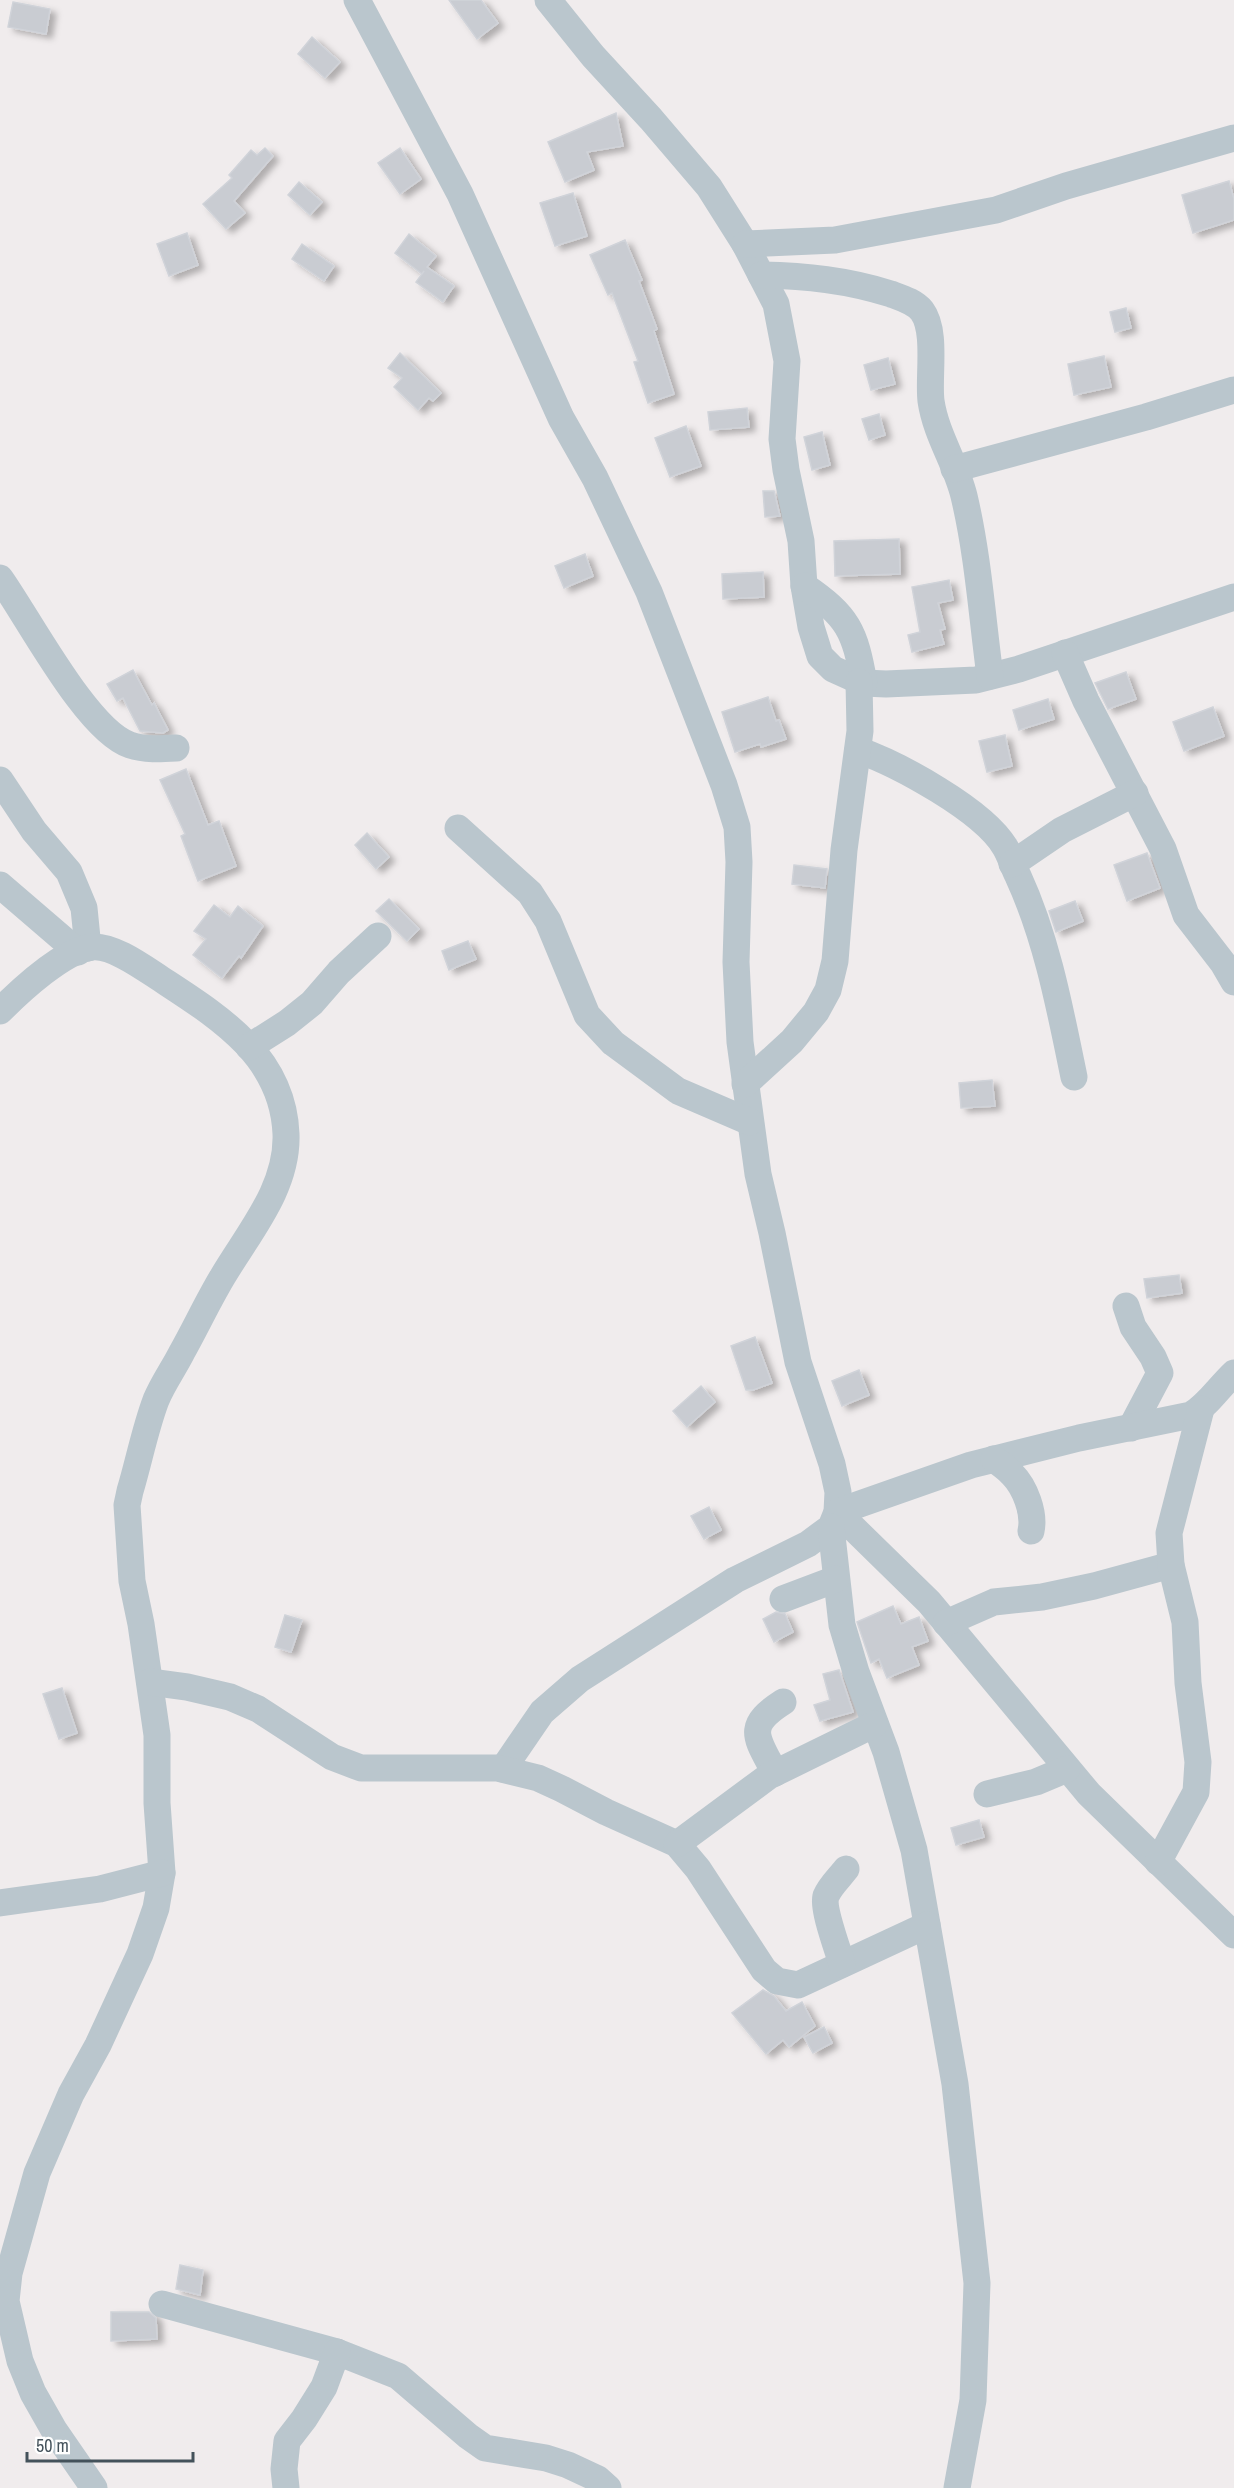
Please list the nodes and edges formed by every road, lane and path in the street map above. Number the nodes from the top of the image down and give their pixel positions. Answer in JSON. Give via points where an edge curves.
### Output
{"nodes":[{"id":1,"x":357,"y":0,"type":"edge"},
{"id":2,"x":548,"y":0,"type":"edge"},
{"id":3,"x":1234,"y":138,"type":"edge"},
{"id":4,"x":745,"y":244,"type":"junction"},
{"id":5,"x":761,"y":275,"type":"junction"},
{"id":6,"x":1234,"y":390,"type":"edge"},
{"id":7,"x":954,"y":469,"type":"junction"},
{"id":8,"x":0,"y":578,"type":"edge"},
{"id":9,"x":804,"y":586,"type":"junction"},
{"id":10,"x":1234,"y":597,"type":"edge"},
{"id":11,"x":1065,"y":653,"type":"junction"},
{"id":12,"x":990,"y":676,"type":"junction"},
{"id":13,"x":861,"y":682,"type":"junction"},
{"id":14,"x":176,"y":748,"type":"dead end"},
{"id":15,"x":858,"y":750,"type":"junction"},
{"id":16,"x":0,"y":780,"type":"edge"},
{"id":17,"x":1135,"y":794,"type":"junction"},
{"id":18,"x":458,"y":828,"type":"dead end"},
{"id":19,"x":1012,"y":864,"type":"junction"},
{"id":20,"x":0,"y":885,"type":"edge"},
{"id":21,"x":378,"y":936,"type":"dead end"},
{"id":22,"x":83,"y":950,"type":"junction"},
{"id":23,"x":1234,"y":982,"type":"edge"},
{"id":24,"x":0,"y":1011,"type":"edge"},
{"id":25,"x":249,"y":1047,"type":"junction"},
{"id":26,"x":1074,"y":1077,"type":"dead end"},
{"id":27,"x":745,"y":1084,"type":"junction"},
{"id":28,"x":750,"y":1122,"type":"junction"},
{"id":29,"x":1126,"y":1306,"type":"dead end"},
{"id":30,"x":1234,"y":1373,"type":"edge"},
{"id":31,"x":1201,"y":1409,"type":"junction"},
{"id":32,"x":1131,"y":1428,"type":"junction"},
{"id":33,"x":993,"y":1459,"type":"junction"},
{"id":34,"x":834,"y":1519,"type":"junction"},
{"id":35,"x":1031,"y":1531,"type":"dead end"},
{"id":36,"x":1171,"y":1565,"type":"junction"},
{"id":37,"x":836,"y":1579,"type":"junction"},
{"id":38,"x":783,"y":1599,"type":"dead end"},
{"id":39,"x":946,"y":1623,"type":"junction"},
{"id":40,"x":150,"y":1683,"type":"junction"},
{"id":41,"x":783,"y":1702,"type":"dead end"},
{"id":42,"x":875,"y":1724,"type":"junction"},
{"id":43,"x":503,"y":1769,"type":"junction"},
{"id":44,"x":1067,"y":1769,"type":"junction"},
{"id":45,"x":775,"y":1773,"type":"junction"},
{"id":46,"x":987,"y":1794,"type":"dead end"},
{"id":47,"x":676,"y":1844,"type":"junction"},
{"id":48,"x":1158,"y":1862,"type":"junction"},
{"id":49,"x":846,"y":1869,"type":"dead end"},
{"id":50,"x":162,"y":1873,"type":"junction"},
{"id":51,"x":0,"y":1903,"type":"edge"},
{"id":52,"x":927,"y":1925,"type":"junction"},
{"id":53,"x":1234,"y":1935,"type":"edge"},
{"id":54,"x":842,"y":1964,"type":"junction"},
{"id":55,"x":3,"y":2298,"type":"edge"},
{"id":56,"x":162,"y":2304,"type":"dead end"},
{"id":57,"x":336,"y":2352,"type":"junction"},
{"id":58,"x":94,"y":2488,"type":"edge"},
{"id":59,"x":286,"y":2488,"type":"edge"},
{"id":60,"x":608,"y":2488,"type":"edge"},
{"id":61,"x":957,"y":2488,"type":"edge"}],
"edges":[{"from":1,"to":27,"type":"street","via":[[460,194],[561,418],[595,478],[649,592],[724,785],[737,827],[736,962]]},
{"from":2,"to":4,"type":"street","via":[[709,187]]},
{"from":3,"to":4,"type":"street","via":[[996,210],[835,240]]},
{"from":4,"to":5,"type":"street"},
{"from":5,"to":7,"type":"street","via":[[808,276],[860,284],[909,301],[922,312],[930,336],[931,401]]},
{"from":5,"to":9,"type":"street","via":[[776,304],[787,361],[782,439],[801,541]]},
{"from":6,"to":7,"type":"street"},
{"from":7,"to":12,"type":"street","via":[[973,544]]},
{"from":8,"to":14,"type":"street","via":[[75,692],[104,727],[128,745]]},
{"from":9,"to":13,"type":"street","via":[[849,626],[856,644]]},
{"from":9,"to":13,"type":"street","via":[[820,656],[833,669]]},
{"from":10,"to":11,"type":"street"},
{"from":11,"to":12,"type":"street"},
{"from":11,"to":17,"type":"street"},
{"from":12,"to":13,"type":"street","via":[[922,683]]},
{"from":13,"to":15,"type":"street"},
{"from":15,"to":19,"type":"street","via":[[900,767],[958,802],[1004,845]]},
{"from":15,"to":27,"type":"street","via":[[844,850],[835,960],[828,990],[792,1041]]},
{"from":16,"to":22,"type":"street","via":[[34,831],[69,872],[84,908]]},
{"from":17,"to":19,"type":"street","via":[[1062,830]]},
{"from":17,"to":23,"type":"street","via":[[1163,849],[1186,915]]},
{"from":18,"to":28,"type":"street","via":[[530,893],[548,921],[587,1015],[613,1043],[678,1091]]},
{"from":19,"to":26,"type":"street","via":[[1040,933]]},
{"from":20,"to":22,"type":"street"},
{"from":21,"to":25,"type":"street","via":[[312,1004]]},
{"from":22,"to":24,"type":"street","via":[[50,968]]},
{"from":22,"to":25,"type":"street","via":[[94,947],[128,957],[217,1016]]},
{"from":25,"to":40,"type":"street","via":[[274,1082],[283,1108],[286,1157],[260,1220],[223,1276],[157,1399],[130,1491],[127,1505],[132,1581]]},
{"from":27,"to":28,"type":"street"},
{"from":28,"to":34,"type":"street","via":[[798,1362],[838,1492]]},
{"from":29,"to":32,"type":"street","via":[[1133,1327],[1160,1373]]},
{"from":30,"to":31,"type":"street"},
{"from":31,"to":32,"type":"street","via":[[1183,1418]]},
{"from":31,"to":36,"type":"street","via":[[1171,1523]]},
{"from":32,"to":33,"type":"street"},
{"from":33,"to":34,"type":"street"},
{"from":33,"to":35,"type":"street","via":[[1013,1474],[1026,1497],[1034,1519]]},
{"from":34,"to":37,"type":"street"},
{"from":34,"to":39,"type":"street","via":[[929,1602]]},
{"from":34,"to":43,"type":"street","via":[[808,1544],[735,1580],[580,1679],[542,1712]]},
{"from":36,"to":39,"type":"street","via":[[1042,1597],[994,1602]]},
{"from":36,"to":48,"type":"street","via":[[1185,1622],[1197,1777],[1196,1792]]},
{"from":37,"to":38,"type":"street"},
{"from":37,"to":42,"type":"street","via":[[842,1625]]},
{"from":39,"to":44,"type":"street"},
{"from":40,"to":43,"type":"street","via":[[230,1697],[258,1709],[332,1758],[361,1768]]},
{"from":40,"to":50,"type":"street","via":[[157,1736]]},
{"from":41,"to":45,"type":"street","via":[[763,1716],[757,1730]]},
{"from":42,"to":45,"type":"street"},
{"from":42,"to":52,"type":"street","via":[[914,1850]]},
{"from":43,"to":47,"type":"street","via":[[538,1778]]},
{"from":44,"to":46,"type":"street","via":[[1036,1782]]},
{"from":44,"to":48,"type":"street"},
{"from":45,"to":47,"type":"street"},
{"from":47,"to":54,"type":"street","via":[[704,1878],[764,1970],[777,1981],[798,1985]]},
{"from":48,"to":53,"type":"street"},
{"from":49,"to":54,"type":"street","via":[[825,1902]]},
{"from":50,"to":51,"type":"street","via":[[100,1889]]},
{"from":50,"to":55,"type":"street","via":[[156,1908],[140,1954],[37,2173]]},
{"from":52,"to":54,"type":"street"},
{"from":52,"to":61,"type":"street","via":[[955,2084],[977,2283],[974,2400]]},
{"from":55,"to":58,"type":"street","via":[[33,2393]]},
{"from":56,"to":57,"type":"street"},
{"from":57,"to":59,"type":"street","via":[[324,2387],[286,2441]]},
{"from":57,"to":60,"type":"street","via":[[398,2376],[485,2448],[568,2465]]}]}
